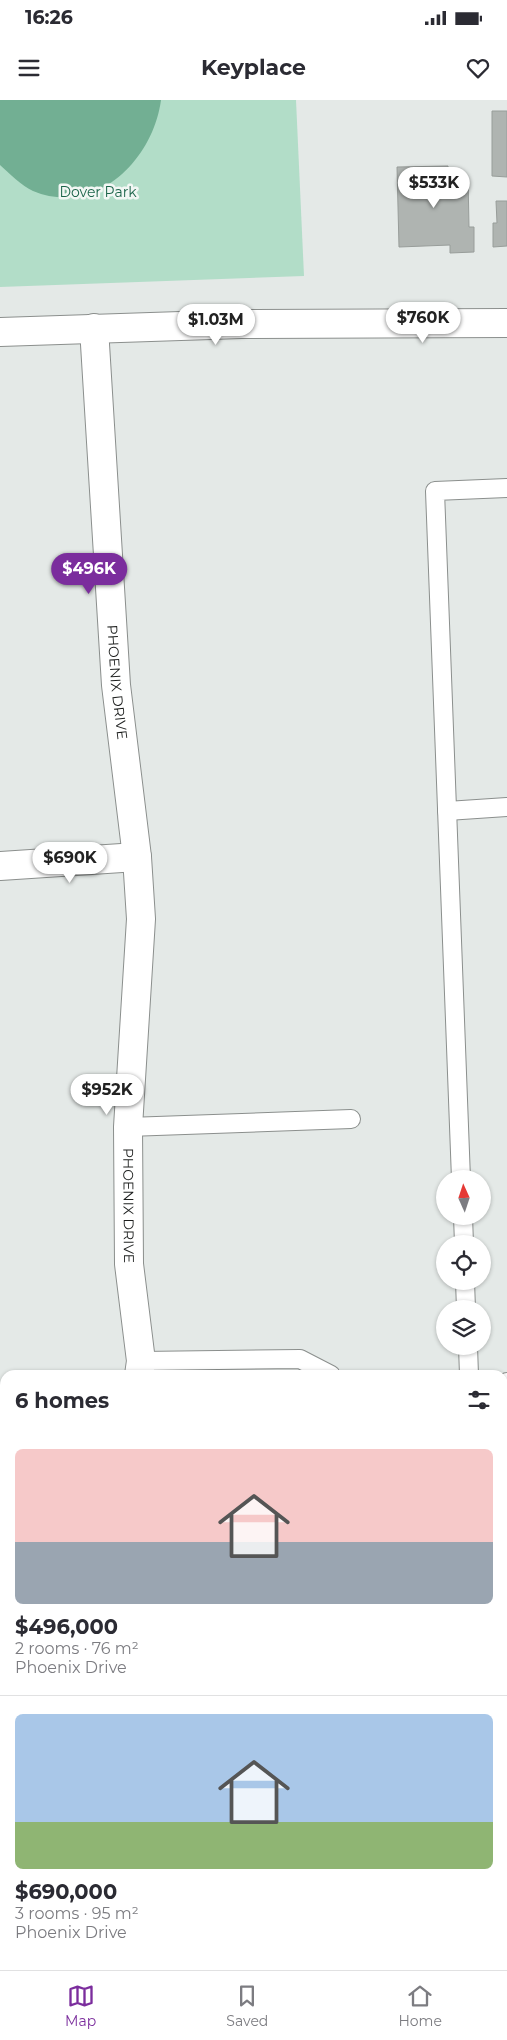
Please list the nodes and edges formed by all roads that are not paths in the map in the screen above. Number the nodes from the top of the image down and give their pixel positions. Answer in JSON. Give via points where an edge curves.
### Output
{"nodes":[{"id":1,"x":507,"y":323,"type":"edge"},
{"id":2,"x":94,"y":328,"type":"junction"},
{"id":3,"x":0,"y":332,"type":"edge"},
{"id":4,"x":507,"y":488,"type":"edge"},
{"id":5,"x":507,"y":807,"type":"edge"},
{"id":6,"x":447,"y":811,"type":"junction"},
{"id":7,"x":137,"y":857,"type":"junction"},
{"id":8,"x":0,"y":866,"type":"edge"},
{"id":9,"x":351,"y":1119,"type":"dead end"},
{"id":10,"x":128,"y":1127,"type":"junction"},
{"id":11,"x":461,"y":1170,"type":"edge"},
{"id":12,"x":468,"y":1355,"type":"edge"},
{"id":13,"x":140,"y":1368,"type":"edge"},
{"id":14,"x":321,"y":1370,"type":"edge"},
{"id":15,"x":469,"y":1370,"type":"edge"}],
"edges":[{"from":1,"to":2,"type":"street","via":[[354,322]]},
{"from":2,"to":3,"type":"street"},
{"from":2,"to":7,"type":"street","name":"PHOENIX DRIVE","via":[[116,685]]},
{"from":4,"to":6,"type":"lane","via":[[435,490]]},
{"from":5,"to":6,"type":"lane"},
{"from":6,"to":11,"type":"lane"},
{"from":7,"to":8,"type":"street"},
{"from":7,"to":10,"type":"street","name":"PHOENIX DRIVE","via":[[141,919]]},
{"from":9,"to":10,"type":"lane"},
{"from":10,"to":13,"type":"street","name":"PHOENIX DRIVE","via":[[129,1264]]},
{"from":12,"to":15,"type":"lane"},
{"from":13,"to":14,"type":"lane","via":[[300,1359]]}]}
